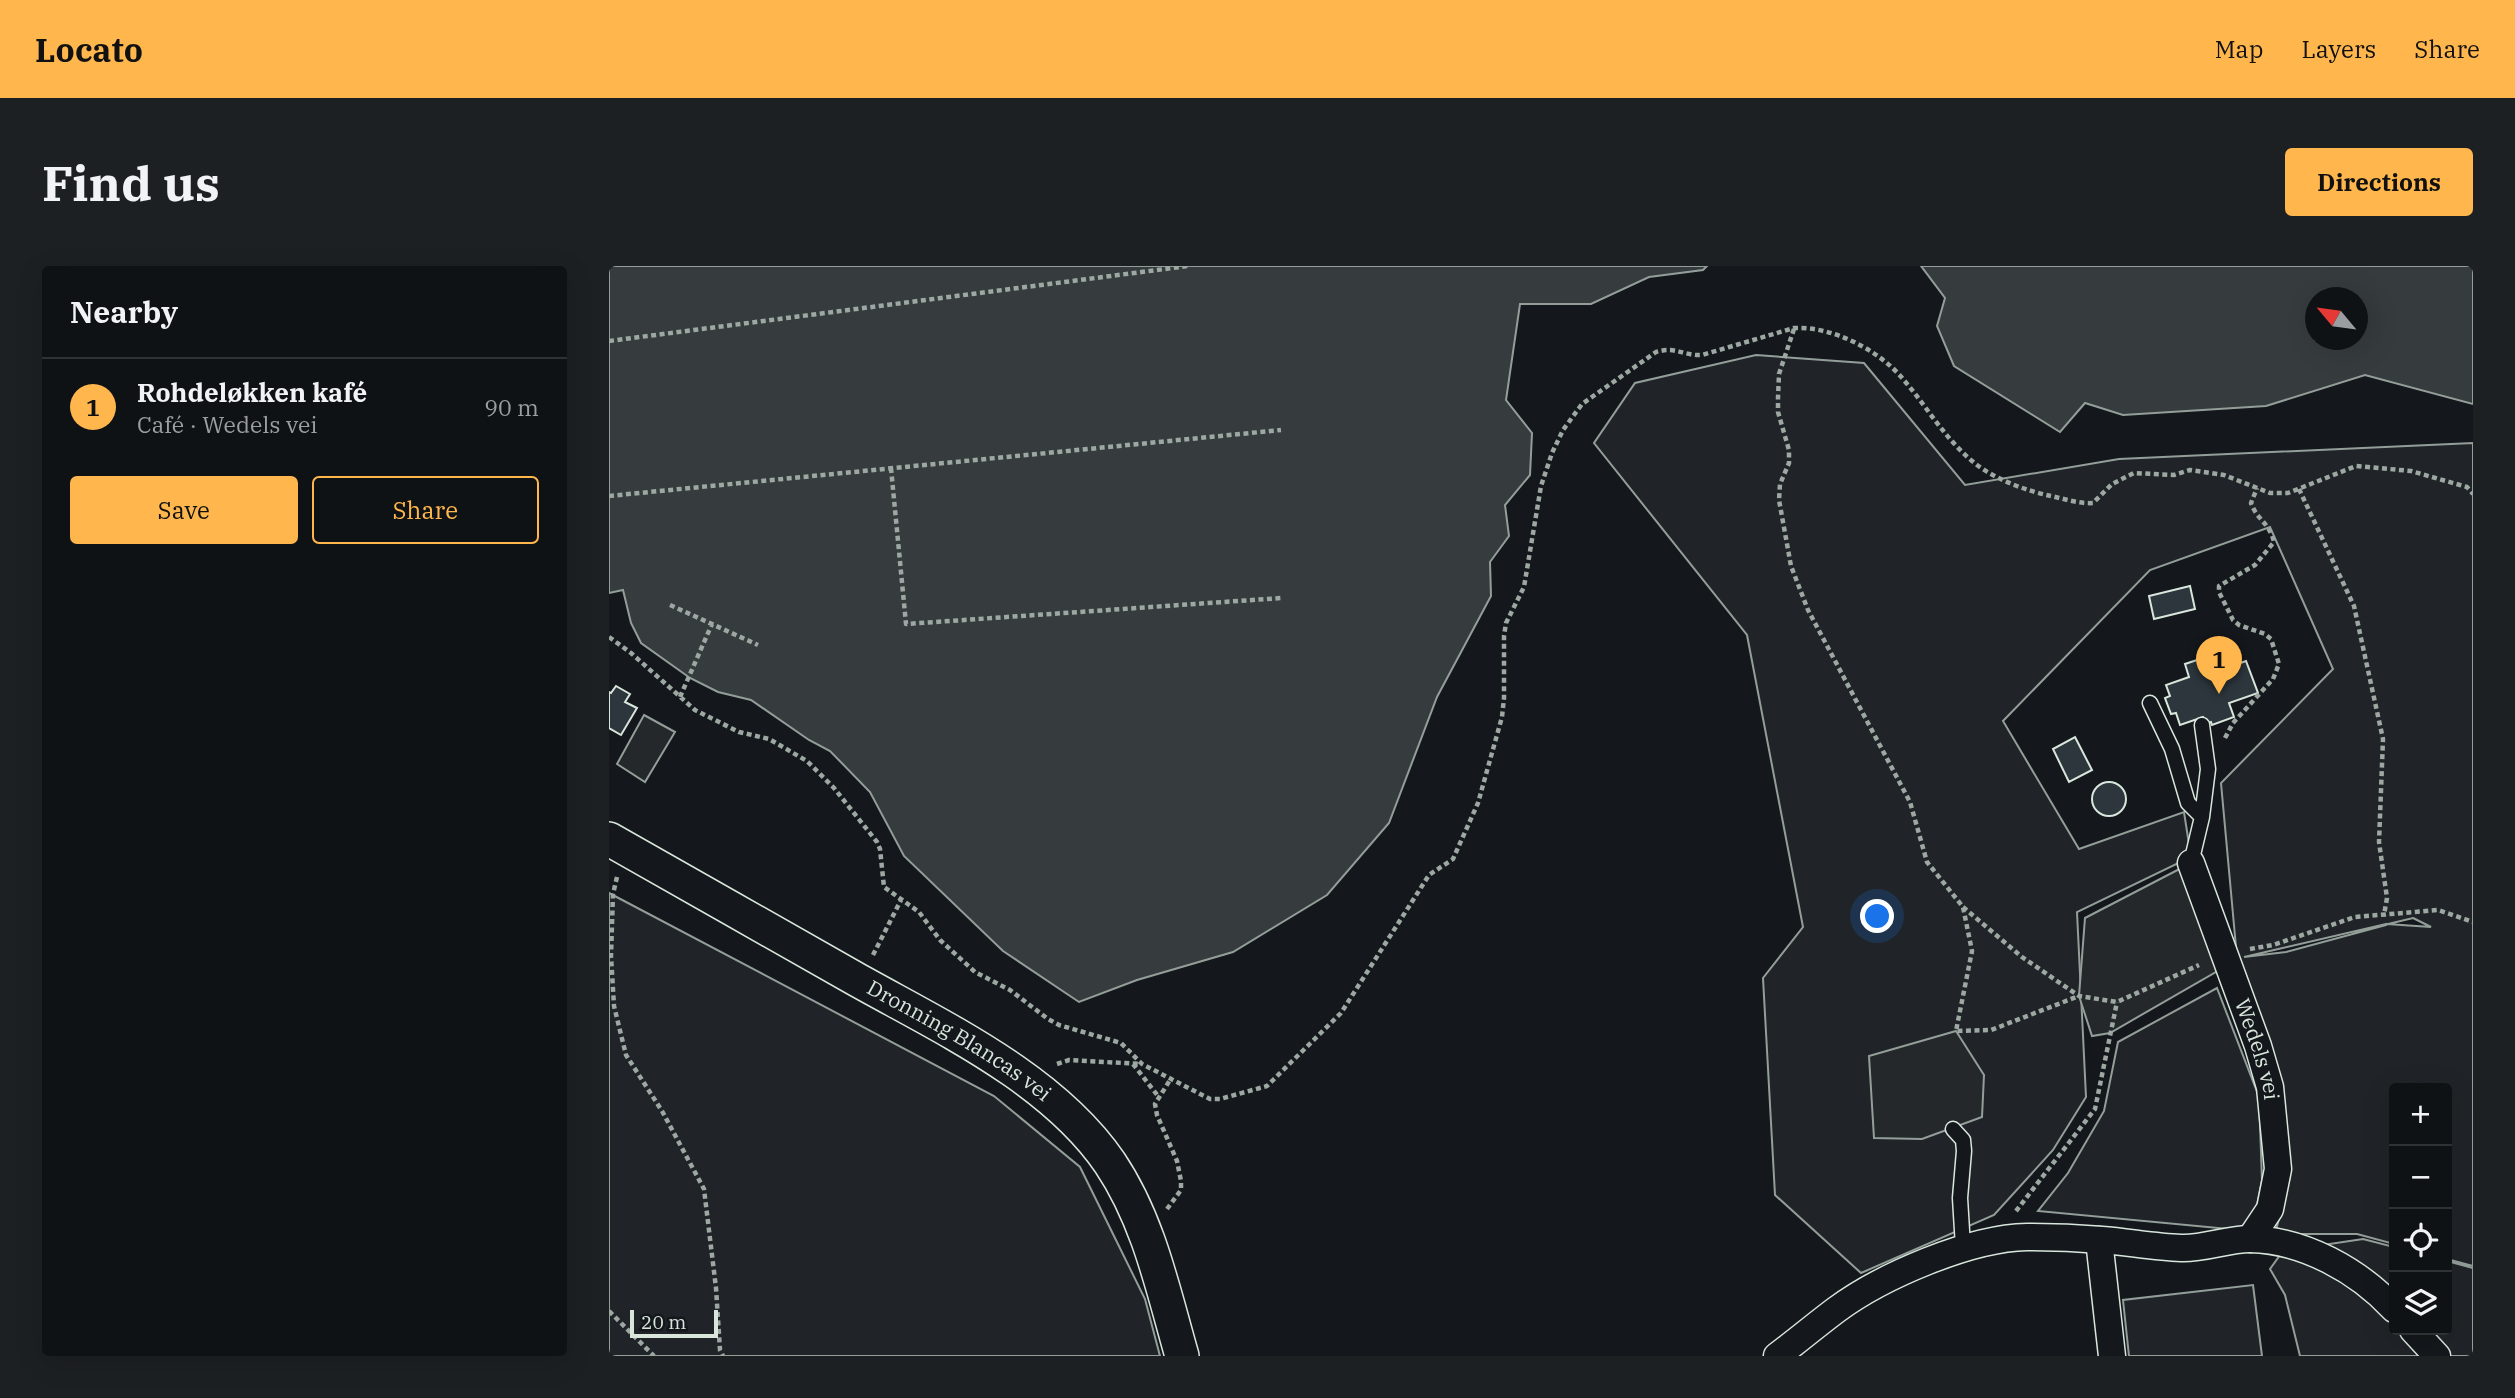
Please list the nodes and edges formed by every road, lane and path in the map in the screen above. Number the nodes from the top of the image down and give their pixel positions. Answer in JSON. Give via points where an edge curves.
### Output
{"nodes":[{"id":1,"x":1188,"y":266,"type":"edge"},
{"id":2,"x":1794,"y":328,"type":"junction"},
{"id":3,"x":609,"y":341,"type":"edge"},
{"id":4,"x":1281,"y":430,"type":"dead end"},
{"id":5,"x":891,"y":468,"type":"junction"},
{"id":6,"x":2257,"y":488,"type":"junction"},
{"id":7,"x":2299,"y":489,"type":"junction"},
{"id":8,"x":2473,"y":494,"type":"edge"},
{"id":9,"x":609,"y":496,"type":"edge"},
{"id":10,"x":1281,"y":598,"type":"dead end"},
{"id":11,"x":670,"y":605,"type":"dead end"},
{"id":12,"x":713,"y":624,"type":"junction"},
{"id":13,"x":609,"y":637,"type":"edge"},
{"id":14,"x":758,"y":645,"type":"dead end"},
{"id":15,"x":680,"y":697,"type":"junction"},
{"id":16,"x":2150,"y":703,"type":"dead end"},
{"id":17,"x":2202,"y":725,"type":"dead end"},
{"id":18,"x":2208,"y":769,"type":"junction"},
{"id":19,"x":2202,"y":817,"type":"junction"},
{"id":20,"x":609,"y":839,"type":"edge"},
{"id":21,"x":2192,"y":863,"type":"joint"},
{"id":22,"x":618,"y":874,"type":"dead end"},
{"id":23,"x":901,"y":900,"type":"junction"},
{"id":24,"x":1963,"y":907,"type":"junction"},
{"id":25,"x":2384,"y":915,"type":"junction"},
{"id":26,"x":2473,"y":922,"type":"edge"},
{"id":27,"x":2224,"y":953,"type":"junction"},
{"id":28,"x":873,"y":956,"type":"dead end"},
{"id":29,"x":2079,"y":996,"type":"junction"},
{"id":30,"x":2117,"y":1002,"type":"junction"},
{"id":31,"x":1132,"y":1063,"type":"junction"},
{"id":32,"x":1142,"y":1064,"type":"junction"},
{"id":33,"x":1053,"y":1066,"type":"dead end"},
{"id":34,"x":1170,"y":1080,"type":"junction"},
{"id":35,"x":1158,"y":1096,"type":"junction"},
{"id":36,"x":1953,"y":1129,"type":"dead end"},
{"id":37,"x":1163,"y":1213,"type":"dead end"},
{"id":38,"x":2250,"y":1239,"type":"junction"},
{"id":39,"x":1995,"y":1240,"type":"junction"},
{"id":40,"x":2099,"y":1240,"type":"junction"},
{"id":41,"x":1963,"y":1247,"type":"junction"},
{"id":42,"x":2389,"y":1304,"type":"edge"},
{"id":43,"x":609,"y":1311,"type":"edge"},
{"id":44,"x":2418,"y":1335,"type":"edge"},
{"id":45,"x":654,"y":1356,"type":"edge"},
{"id":46,"x":723,"y":1356,"type":"edge"},
{"id":47,"x":1182,"y":1356,"type":"edge"},
{"id":48,"x":1777,"y":1356,"type":"edge"},
{"id":49,"x":2112,"y":1356,"type":"edge"},
{"id":50,"x":2437,"y":1356,"type":"edge"}],
"edges":[{"from":1,"to":3,"type":"path"},
{"from":2,"to":6,"type":"path","via":[[1831,332],[1876,356],[1903,378],[1978,466],[2035,492],[2093,503],[2122,477],[2190,470],[2224,475]]},
{"from":2,"to":24,"type":"path","via":[[1779,374],[1777,398],[1789,450],[1779,500],[1791,566],[1808,610],[1910,802],[1927,862]]},
{"from":2,"to":34,"type":"path","via":[[1702,355],[1668,348],[1656,352],[1582,404],[1563,430],[1541,486],[1526,579],[1506,623],[1502,717],[1478,803],[1453,859],[1429,875],[1341,1013],[1268,1086],[1210,1099]]},
{"from":4,"to":5,"type":"path"},
{"from":5,"to":9,"type":"path"},
{"from":5,"to":10,"type":"path","via":[[906,624]]},
{"from":6,"to":7,"type":"path","via":[[2270,493]]},
{"from":6,"to":18,"type":"path","via":[[2251,503],[2255,514],[2267,523],[2274,542],[2255,565],[2223,581],[2219,592],[2233,620],[2271,639],[2279,664],[2273,679],[2234,723]]},
{"from":7,"to":8,"type":"path","via":[[2356,466],[2411,471],[2467,487]]},
{"from":7,"to":25,"type":"path","via":[[2354,606],[2383,739],[2379,842],[2387,898]]},
{"from":11,"to":12,"type":"path"},
{"from":12,"to":14,"type":"path"},
{"from":12,"to":15,"type":"path"},
{"from":13,"to":15,"type":"path"},
{"from":15,"to":23,"type":"path","via":[[711,719],[769,739],[807,761],[877,842],[884,887]]},
{"from":16,"to":19,"type":"lane","via":[[2172,749],[2188,803]]},
{"from":17,"to":18,"type":"lane"},
{"from":18,"to":19,"type":"lane"},
{"from":19,"to":21,"type":"lane"},
{"from":20,"to":47,"type":"street","name":"Dronning Blancas vei","via":[[958,1037],[1017,1074],[1073,1119],[1110,1163],[1140,1220]]},
{"from":21,"to":27,"type":"street","name":"Wedels vei"},
{"from":22,"to":46,"type":"path","via":[[613,894],[614,1006],[626,1055],[703,1189]]},
{"from":23,"to":28,"type":"path"},
{"from":23,"to":32,"type":"path","via":[[919,912],[940,940],[975,972],[1059,1025],[1121,1043]]},
{"from":24,"to":29,"type":"path","via":[[2022,957]]},
{"from":24,"to":29,"type":"path","via":[[1972,951],[1956,1031],[1991,1030]]},
{"from":25,"to":26,"type":"path","via":[[2438,910]]},
{"from":25,"to":27,"type":"path","via":[[2355,917],[2273,945]]},
{"from":27,"to":30,"type":"path"},
{"from":27,"to":38,"type":"street","name":"Wedels vei","via":[[2270,1087],[2275,1142],[2277,1169],[2270,1209]]},
{"from":29,"to":30,"type":"path"},
{"from":30,"to":39,"type":"path","via":[[2095,1109]]},
{"from":31,"to":32,"type":"path"},
{"from":31,"to":33,"type":"path","via":[[1069,1060]]},
{"from":31,"to":35,"type":"path"},
{"from":32,"to":34,"type":"path"},
{"from":34,"to":35,"type":"path"},
{"from":35,"to":37,"type":"path","via":[[1157,1115],[1181,1181],[1176,1199]]},
{"from":36,"to":41,"type":"lane","via":[[1963,1140],[1964,1151],[1960,1198]]},
{"from":38,"to":40,"type":"street","via":[[2183,1248]]},
{"from":38,"to":42,"type":"street","via":[[2327,1258],[2374,1288]]},
{"from":39,"to":40,"type":"street"},
{"from":39,"to":41,"type":"street"},
{"from":40,"to":49,"type":"street"},
{"from":41,"to":48,"type":"street","via":[[1887,1279],[1838,1308]]},
{"from":43,"to":45,"type":"path"},
{"from":44,"to":50,"type":"street"}]}
